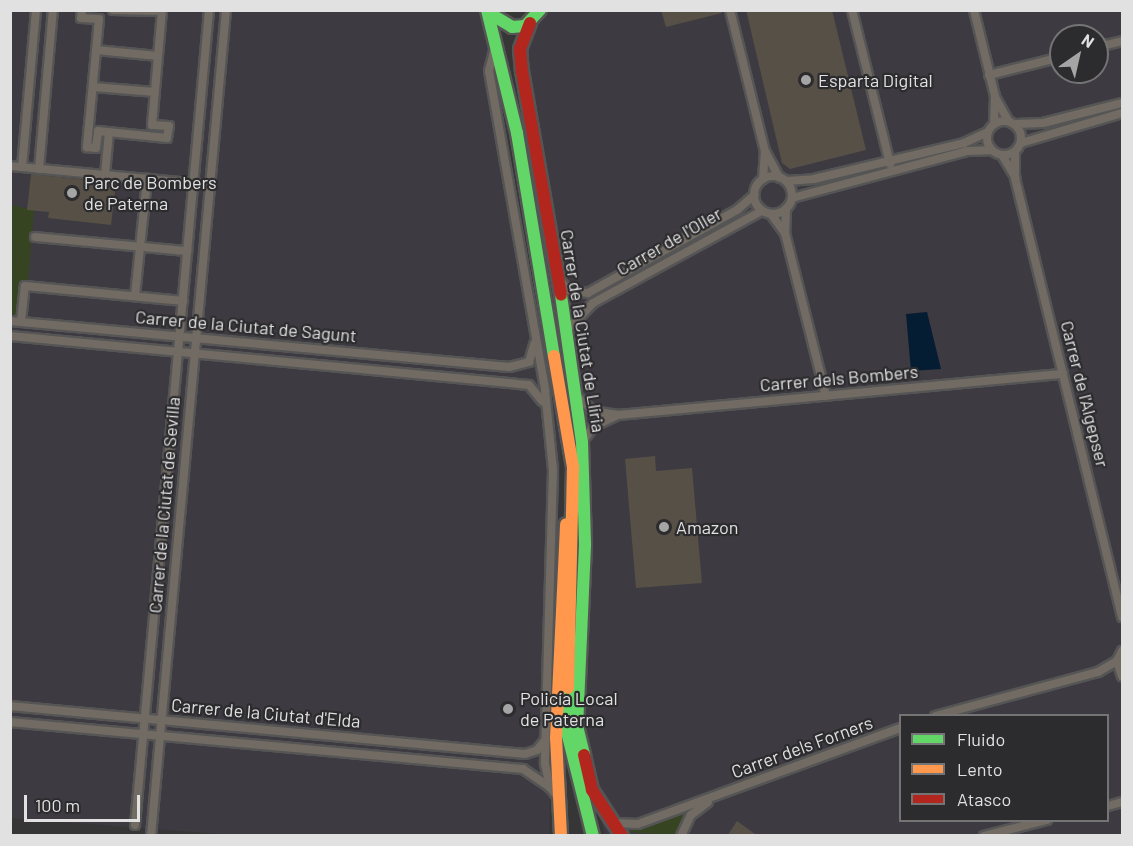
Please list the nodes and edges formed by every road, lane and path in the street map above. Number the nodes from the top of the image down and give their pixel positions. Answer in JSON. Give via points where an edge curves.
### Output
{"nodes":[{"id":1,"x":36,"y":10,"type":"edge"},
{"id":2,"x":53,"y":10,"type":"edge"},
{"id":3,"x":82,"y":10,"type":"edge"},
{"id":4,"x":113,"y":10,"type":"edge"},
{"id":5,"x":210,"y":10,"type":"edge"},
{"id":6,"x":226,"y":10,"type":"edge"},
{"id":7,"x":540,"y":10,"type":"edge"},
{"id":8,"x":730,"y":10,"type":"edge"},
{"id":9,"x":852,"y":10,"type":"edge"},
{"id":10,"x":974,"y":10,"type":"edge"},
{"id":11,"x":157,"y":11,"type":"edge"},
{"id":12,"x":488,"y":11,"type":"edge"},
{"id":13,"x":527,"y":24,"type":"junction"},
{"id":14,"x":496,"y":40,"type":"junction"},
{"id":15,"x":96,"y":50,"type":"junction"},
{"id":16,"x":158,"y":56,"type":"junction"},
{"id":17,"x":1049,"y":60,"type":"edge"},
{"id":18,"x":989,"y":75,"type":"junction"},
{"id":19,"x":93,"y":87,"type":"junction"},
{"id":20,"x":155,"y":93,"type":"junction"},
{"id":21,"x":994,"y":96,"type":"junction"},
{"id":22,"x":1122,"y":103,"type":"edge"},
{"id":23,"x":1122,"y":113,"type":"edge"},
{"id":24,"x":1012,"y":122,"type":"junction"},
{"id":25,"x":994,"y":123,"type":"junction"},
{"id":26,"x":109,"y":132,"type":"junction"},
{"id":27,"x":988,"y":132,"type":"junction"},
{"id":28,"x":518,"y":133,"type":"junction"},
{"id":29,"x":1021,"y":143,"type":"junction"},
{"id":30,"x":992,"y":150,"type":"junction"},
{"id":31,"x":765,"y":151,"type":"junction"},
{"id":32,"x":1015,"y":152,"type":"junction"},
{"id":33,"x":1002,"y":155,"type":"junction"},
{"id":34,"x":891,"y":165,"type":"junction"},
{"id":35,"x":10,"y":166,"type":"edge"},
{"id":36,"x":22,"y":167,"type":"junction"},
{"id":37,"x":39,"y":169,"type":"junction"},
{"id":38,"x":105,"y":175,"type":"junction"},
{"id":39,"x":1015,"y":178,"type":"junction"},
{"id":40,"x":147,"y":179,"type":"junction"},
{"id":41,"x":763,"y":179,"type":"junction"},
{"id":42,"x":783,"y":179,"type":"junction"},
{"id":43,"x":194,"y":183,"type":"junction"},
{"id":44,"x":210,"y":185,"type":"junction"},
{"id":45,"x":754,"y":195,"type":"junction"},
{"id":46,"x":792,"y":198,"type":"junction"},
{"id":47,"x":786,"y":209,"type":"junction"},
{"id":48,"x":766,"y":212,"type":"junction"},
{"id":49,"x":785,"y":233,"type":"junction"},
{"id":50,"x":35,"y":237,"type":"dead end"},
{"id":51,"x":140,"y":247,"type":"junction"},
{"id":52,"x":187,"y":251,"type":"junction"},
{"id":53,"x":558,"y":279,"type":"junction"},
{"id":54,"x":588,"y":293,"type":"junction"},
{"id":55,"x":135,"y":296,"type":"junction"},
{"id":56,"x":183,"y":301,"type":"junction"},
{"id":57,"x":593,"y":303,"type":"junction"},
{"id":58,"x":10,"y":321,"type":"edge"},
{"id":59,"x":21,"y":322,"type":"junction"},
{"id":60,"x":567,"y":330,"type":"junction"},
{"id":61,"x":535,"y":335,"type":"junction"},
{"id":62,"x":10,"y":336,"type":"edge"},
{"id":63,"x":180,"y":337,"type":"junction"},
{"id":64,"x":196,"y":338,"type":"junction"},
{"id":65,"x":178,"y":352,"type":"junction"},
{"id":66,"x":194,"y":354,"type":"junction"},
{"id":67,"x":478,"y":364,"type":"junction"},
{"id":68,"x":1063,"y":374,"type":"junction"},
{"id":69,"x":476,"y":380,"type":"junction"},
{"id":70,"x":826,"y":396,"type":"junction"},
{"id":71,"x":579,"y":398,"type":"junction"},
{"id":72,"x":618,"y":415,"type":"junction"},
{"id":73,"x":548,"y":424,"type":"junction"},
{"id":74,"x":568,"y":433,"type":"junction"},
{"id":75,"x":582,"y":442,"type":"junction"},
{"id":76,"x":583,"y":526,"type":"junction"},
{"id":77,"x":1122,"y":617,"type":"edge"},
{"id":78,"x":571,"y":644,"type":"junction"},
{"id":79,"x":1122,"y":650,"type":"edge"},
{"id":80,"x":1117,"y":661,"type":"junction"},
{"id":81,"x":1098,"y":672,"type":"junction"},
{"id":82,"x":1122,"y":676,"type":"edge"},
{"id":83,"x":10,"y":706,"type":"edge"},
{"id":84,"x":942,"y":714,"type":"edge"},
{"id":85,"x":145,"y":718,"type":"junction"},
{"id":86,"x":161,"y":720,"type":"junction"},
{"id":87,"x":10,"y":722,"type":"edge"},
{"id":88,"x":899,"y":728,"type":"edge"},
{"id":89,"x":143,"y":734,"type":"junction"},
{"id":90,"x":159,"y":736,"type":"junction"},
{"id":91,"x":545,"y":740,"type":"junction"},
{"id":92,"x":518,"y":753,"type":"junction"},
{"id":93,"x":516,"y":769,"type":"junction"},
{"id":94,"x":550,"y":787,"type":"junction"},
{"id":95,"x":714,"y":797,"type":"junction"},
{"id":96,"x":559,"y":799,"type":"junction"},
{"id":97,"x":585,"y":810,"type":"junction"},
{"id":98,"x":612,"y":822,"type":"junction"},
{"id":99,"x":1039,"y":822,"type":"edge"},
{"id":100,"x":135,"y":825,"type":"dead end"},
{"id":101,"x":151,"y":832,"type":"edge"},
{"id":102,"x":553,"y":836,"type":"edge"},
{"id":103,"x":561,"y":836,"type":"edge"},
{"id":104,"x":593,"y":836,"type":"edge"},
{"id":105,"x":598,"y":836,"type":"edge"},
{"id":106,"x":622,"y":836,"type":"edge"},
{"id":107,"x":681,"y":836,"type":"edge"},
{"id":108,"x":984,"y":836,"type":"edge"}],
"edges":[{"from":1,"to":36,"type":"street"},
{"from":2,"to":37,"type":"street"},
{"from":3,"to":15,"type":"street","via":[[81,18],[99,19]]},
{"from":4,"to":11,"type":"street"},
{"from":5,"to":43,"type":"street","name":"Carrer de la Ciutat de Sevilla"},
{"from":6,"to":44,"type":"street","name":"Carrer de la Ciutat de Sevilla"},
{"from":7,"to":13,"type":"street","name":"Carrer de la Ciutat de Llíria"},
{"from":8,"to":31,"type":"street"},
{"from":9,"to":34,"type":"street"},
{"from":10,"to":18,"type":"street"},
{"from":11,"to":16,"type":"street","via":[[162,11]]},
{"from":12,"to":13,"type":"street","name":"Carrer de la Ciutat de Llíria","via":[[498,23]]},
{"from":12,"to":14,"type":"street","name":"Carrer de la Ciutat de Llíria"},
{"from":13,"to":28,"type":"street","name":"Carrer de la Ciutat de Llíria","via":[[517,40]]},
{"from":13,"to":53,"type":"street","name":"Carrer de la Ciutat de Llíria","via":[[520,49]]},
{"from":14,"to":28,"type":"street","name":"Carrer de la Ciutat de Llíria"},
{"from":14,"to":61,"type":"street","name":"Carrer de la Ciutat de Llíria","via":[[489,71]]},
{"from":15,"to":16,"type":"street"},
{"from":15,"to":19,"type":"street"},
{"from":16,"to":20,"type":"street"},
{"from":17,"to":18,"type":"street"},
{"from":18,"to":21,"type":"street"},
{"from":19,"to":20,"type":"street"},
{"from":19,"to":26,"type":"street","via":[[87,147],[96,148],[98,131]]},
{"from":20,"to":26,"type":"street","via":[[152,124],[168,126],[167,138]]},
{"from":21,"to":24,"type":"street"},
{"from":21,"to":25,"type":"street"},
{"from":22,"to":24,"type":"street","via":[[1043,123]]},
{"from":23,"to":29,"type":"street"},
{"from":24,"to":25,"type":"street"},
{"from":24,"to":29,"type":"street"},
{"from":25,"to":27,"type":"street"},
{"from":26,"to":38,"type":"street"},
{"from":27,"to":30,"type":"street"},
{"from":27,"to":34,"type":"street"},
{"from":28,"to":74,"type":"street","name":"Carrer de la Ciutat de Llíria"},
{"from":29,"to":32,"type":"street"},
{"from":30,"to":33,"type":"street"},
{"from":30,"to":34,"type":"street"},
{"from":31,"to":41,"type":"street"},
{"from":31,"to":42,"type":"street"},
{"from":32,"to":33,"type":"street"},
{"from":32,"to":39,"type":"street"},
{"from":33,"to":39,"type":"street"},
{"from":34,"to":42,"type":"street"},
{"from":34,"to":46,"type":"street"},
{"from":35,"to":36,"type":"street"},
{"from":36,"to":37,"type":"street"},
{"from":37,"to":38,"type":"street"},
{"from":38,"to":40,"type":"street"},
{"from":39,"to":68,"type":"street","name":"Carrer de l'Algepser"},
{"from":40,"to":43,"type":"street"},
{"from":40,"to":51,"type":"street"},
{"from":41,"to":42,"type":"street"},
{"from":41,"to":45,"type":"street"},
{"from":42,"to":46,"type":"street"},
{"from":43,"to":44,"type":"street"},
{"from":43,"to":52,"type":"street","name":"Carrer de la Ciutat de Sevilla"},
{"from":44,"to":64,"type":"street","name":"Carrer de la Ciutat de Sevilla"},
{"from":45,"to":48,"type":"street"},
{"from":45,"to":54,"type":"street","name":"Carrer de l'Oller","via":[[737,210]]},
{"from":46,"to":47,"type":"street"},
{"from":47,"to":48,"type":"street"},
{"from":47,"to":49,"type":"street"},
{"from":48,"to":49,"type":"street"},
{"from":48,"to":57,"type":"street","name":"Carrer de l'Oller"},
{"from":49,"to":70,"type":"street"},
{"from":50,"to":51,"type":"street"},
{"from":51,"to":52,"type":"street"},
{"from":51,"to":55,"type":"street"},
{"from":52,"to":56,"type":"street","name":"Carrer de la Ciutat de Sevilla"},
{"from":53,"to":54,"type":"street","via":[[568,290]]},
{"from":53,"to":60,"type":"street","name":"Carrer de la Ciutat de Llíria"},
{"from":54,"to":57,"type":"street"},
{"from":55,"to":56,"type":"street"},
{"from":55,"to":59,"type":"street","via":[[25,286]]},
{"from":56,"to":63,"type":"street","name":"Carrer de la Ciutat de Sevilla"},
{"from":57,"to":60,"type":"street","name":"Carrer de l'Oller"},
{"from":58,"to":59,"type":"street","name":"Carrer de la Ciutat de Sagunt"},
{"from":59,"to":63,"type":"street","name":"Carrer de la Ciutat de Sagunt"},
{"from":60,"to":71,"type":"street","name":"Carrer de la Ciutat de Llíria"},
{"from":61,"to":67,"type":"street","name":"Carrer de la Ciutat de Sagunt","via":[[529,362],[509,367]]},
{"from":61,"to":73,"type":"street","name":"Carrer de la Ciutat de Llíria"},
{"from":62,"to":65,"type":"street","name":"Carrer de la Ciutat de Sagunt"},
{"from":63,"to":64,"type":"street","name":"Carrer de la Ciutat de Sagunt"},
{"from":63,"to":65,"type":"street","name":"Carrer de la Ciutat de Sevilla"},
{"from":64,"to":66,"type":"street","name":"Carrer de la Ciutat de Sevilla"},
{"from":64,"to":67,"type":"street","name":"Carrer de la Ciutat de Sagunt"},
{"from":65,"to":66,"type":"street","name":"Carrer de la Ciutat de Sagunt"},
{"from":65,"to":85,"type":"street","name":"Carrer de la Ciutat de Sevilla"},
{"from":66,"to":69,"type":"street","name":"Carrer de la Ciutat de Sagunt"},
{"from":66,"to":86,"type":"street","name":"Carrer de la Ciutat de Sevilla"},
{"from":67,"to":69,"type":"street"},
{"from":68,"to":70,"type":"street","name":"Carrer dels Bombers"},
{"from":68,"to":77,"type":"street","name":"Carrer de l'Algepser"},
{"from":69,"to":73,"type":"street","name":"Carrer de la Ciutat de Sagunt","via":[[536,388]]},
{"from":70,"to":72,"type":"street","name":"Carrer dels Bombers"},
{"from":71,"to":72,"type":"street","name":"Carrer dels Bombers","via":[[593,411]]},
{"from":71,"to":75,"type":"street","name":"Carrer de la Ciutat de Llíria"},
{"from":72,"to":75,"type":"street","name":"Carrer dels Bombers","via":[[594,426]]},
{"from":73,"to":91,"type":"street","name":"Carrer de la Ciutat de Llíria","via":[[554,501]]},
{"from":74,"to":78,"type":"street","name":"Carrer de la Ciutat de Llíria","via":[[574,511]]},
{"from":74,"to":96,"type":"street","name":"Carrer de la Ciutat de Llíria","via":[[555,738]]},
{"from":75,"to":76,"type":"street","name":"Carrer de la Ciutat de Llíria"},
{"from":76,"to":78,"type":"street"},
{"from":76,"to":98,"type":"street","name":"Carrer de la Ciutat de Llíria","via":[[577,726],[592,790]]},
{"from":78,"to":97,"type":"street","name":"Carrer de la Ciutat de Llíria","via":[[567,732]]},
{"from":79,"to":80,"type":"street"},
{"from":80,"to":81,"type":"street"},
{"from":80,"to":82,"type":"street"},
{"from":81,"to":82,"type":"street"},
{"from":81,"to":84,"type":"street"},
{"from":83,"to":85,"type":"street","name":"Carrer de la Ciutat d'Elda"},
{"from":85,"to":86,"type":"street","name":"Carrer de la Ciutat d'Elda"},
{"from":85,"to":89,"type":"street","name":"Carrer de la Ciutat de Sevilla"},
{"from":86,"to":90,"type":"street","name":"Carrer de la Ciutat de Sevilla"},
{"from":86,"to":92,"type":"street","name":"Carrer de la Ciutat d'Elda"},
{"from":87,"to":89,"type":"street","name":"Carrer de la Ciutat d'Elda"},
{"from":88,"to":95,"type":"street","name":"Carrer dels Forners"},
{"from":89,"to":90,"type":"street","name":"Carrer de la Ciutat d'Elda"},
{"from":89,"to":100,"type":"street","name":"Carrer de la Ciutat de Sevilla"},
{"from":90,"to":93,"type":"street","name":"Carrer de la Ciutat d'Elda"},
{"from":90,"to":101,"type":"street","name":"Carrer de la Ciutat de Sevilla"},
{"from":91,"to":92,"type":"street","name":"Carrer de la Ciutat d'Elda","via":[[537,750]]},
{"from":91,"to":94,"type":"street","name":"Carrer de la Ciutat de Llíria"},
{"from":92,"to":93,"type":"street"},
{"from":93,"to":94,"type":"street","name":"Carrer de la Ciutat d'Elda"},
{"from":94,"to":96,"type":"street"},
{"from":95,"to":98,"type":"street","name":"Carrer dels Forners","via":[[638,824]]},
{"from":95,"to":107,"type":"street","name":"Carrer dels Forners","via":[[691,815]]},
{"from":96,"to":102,"type":"street"},
{"from":96,"to":103,"type":"street","name":"Carrer de la Ciutat de Llíria"},
{"from":97,"to":104,"type":"street","name":"Carrer de la Ciutat de Llíria"},
{"from":97,"to":105,"type":"street"},
{"from":98,"to":106,"type":"street","name":"Carrer de la Ciutat de Llíria"},
{"from":99,"to":108,"type":"street"}]}
